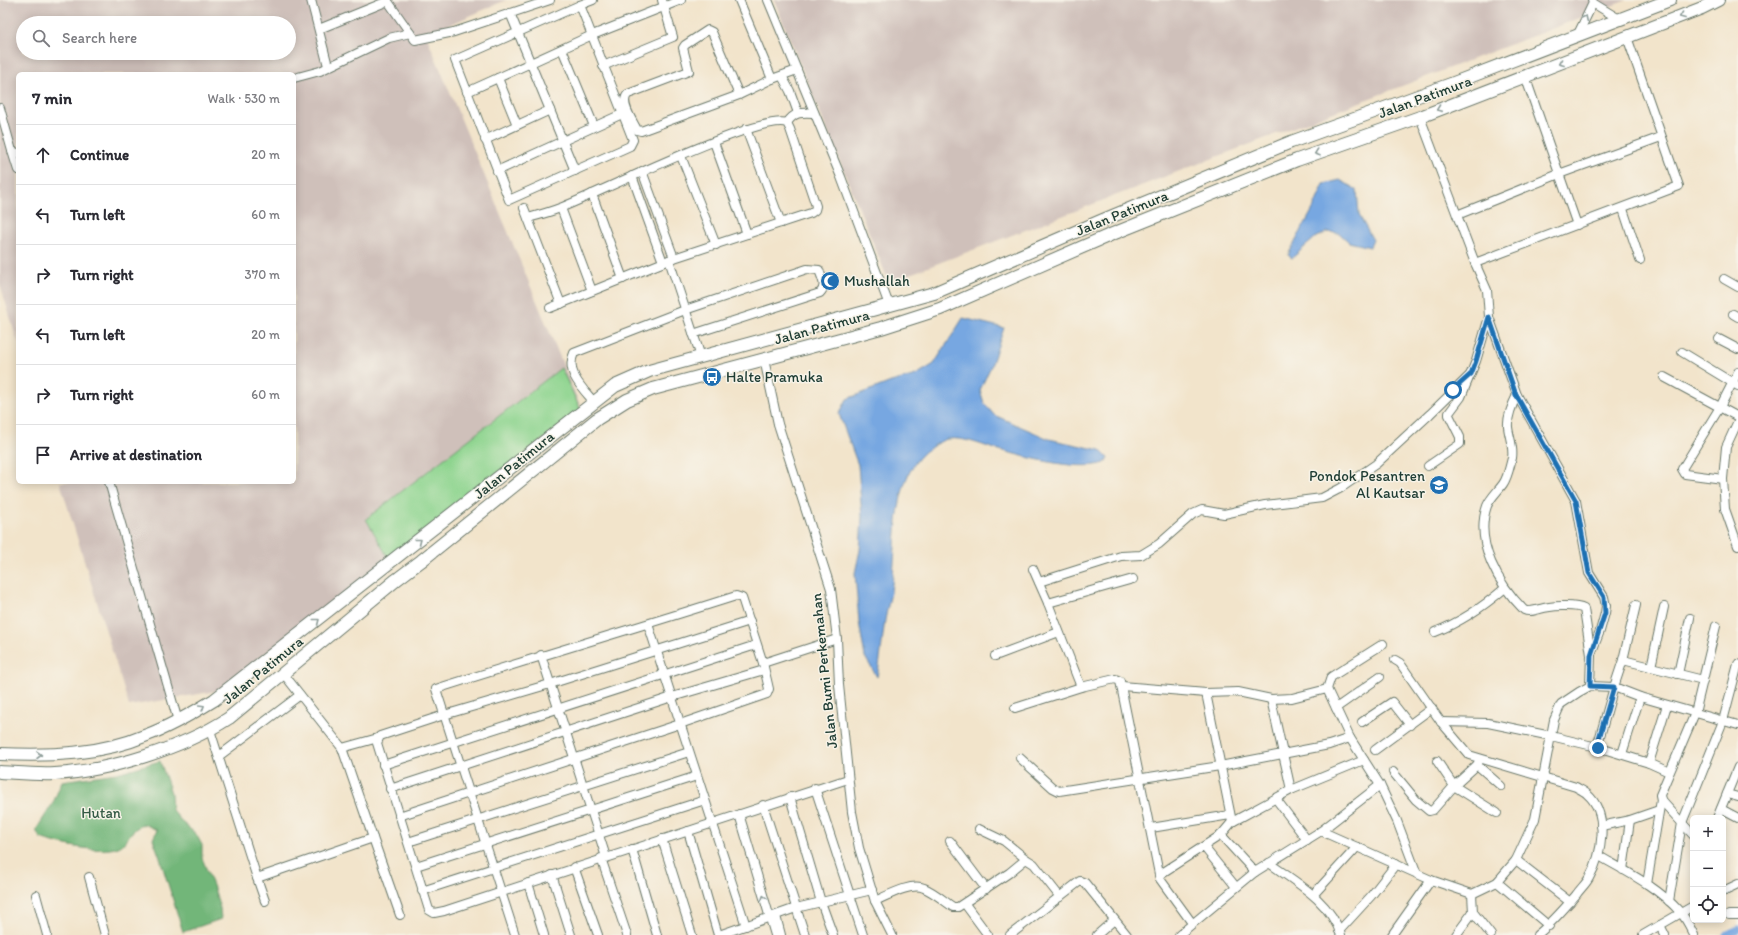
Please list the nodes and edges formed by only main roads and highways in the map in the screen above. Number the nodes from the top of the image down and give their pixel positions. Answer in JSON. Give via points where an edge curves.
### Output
{"nodes":[{"id":1,"x":1670,"y":0,"type":"edge"},
{"id":2,"x":1718,"y":0,"type":"edge"},
{"id":3,"x":1519,"y":58,"type":"junction"},
{"id":4,"x":1525,"y":76,"type":"junction"},
{"id":5,"x":490,"y":486,"type":"junction"},
{"id":6,"x":500,"y":498,"type":"junction"},
{"id":7,"x":0,"y":754,"type":"edge"},
{"id":8,"x":0,"y":772,"type":"edge"}],
"edges":[{"from":1,"to":3,"type":"highway","name":"Jalan Patimura"},
{"from":2,"to":4,"type":"highway","name":"Jalan Patimura","one_way":true},
{"from":3,"to":4,"type":"highway"},
{"from":3,"to":5,"type":"highway","name":"Jalan Patimura","via":[[1292,142],[934,293],[649,371],[615,386]]},
{"from":4,"to":6,"type":"highway","name":"Jalan Patimura","one_way":true,"via":[[1297,160],[1110,235],[940,309],[881,328],[653,389],[627,400],[597,419]]},
{"from":5,"to":6,"type":"highway"},
{"from":7,"to":5,"type":"highway","name":"Jalan Patimura","one_way":true,"via":[[39,756],[106,748],[146,736],[178,721],[214,700],[245,677]]},
{"from":6,"to":8,"type":"highway","name":"Jalan Patimura","via":[[210,730],[178,745],[112,766],[55,774]]}]}
